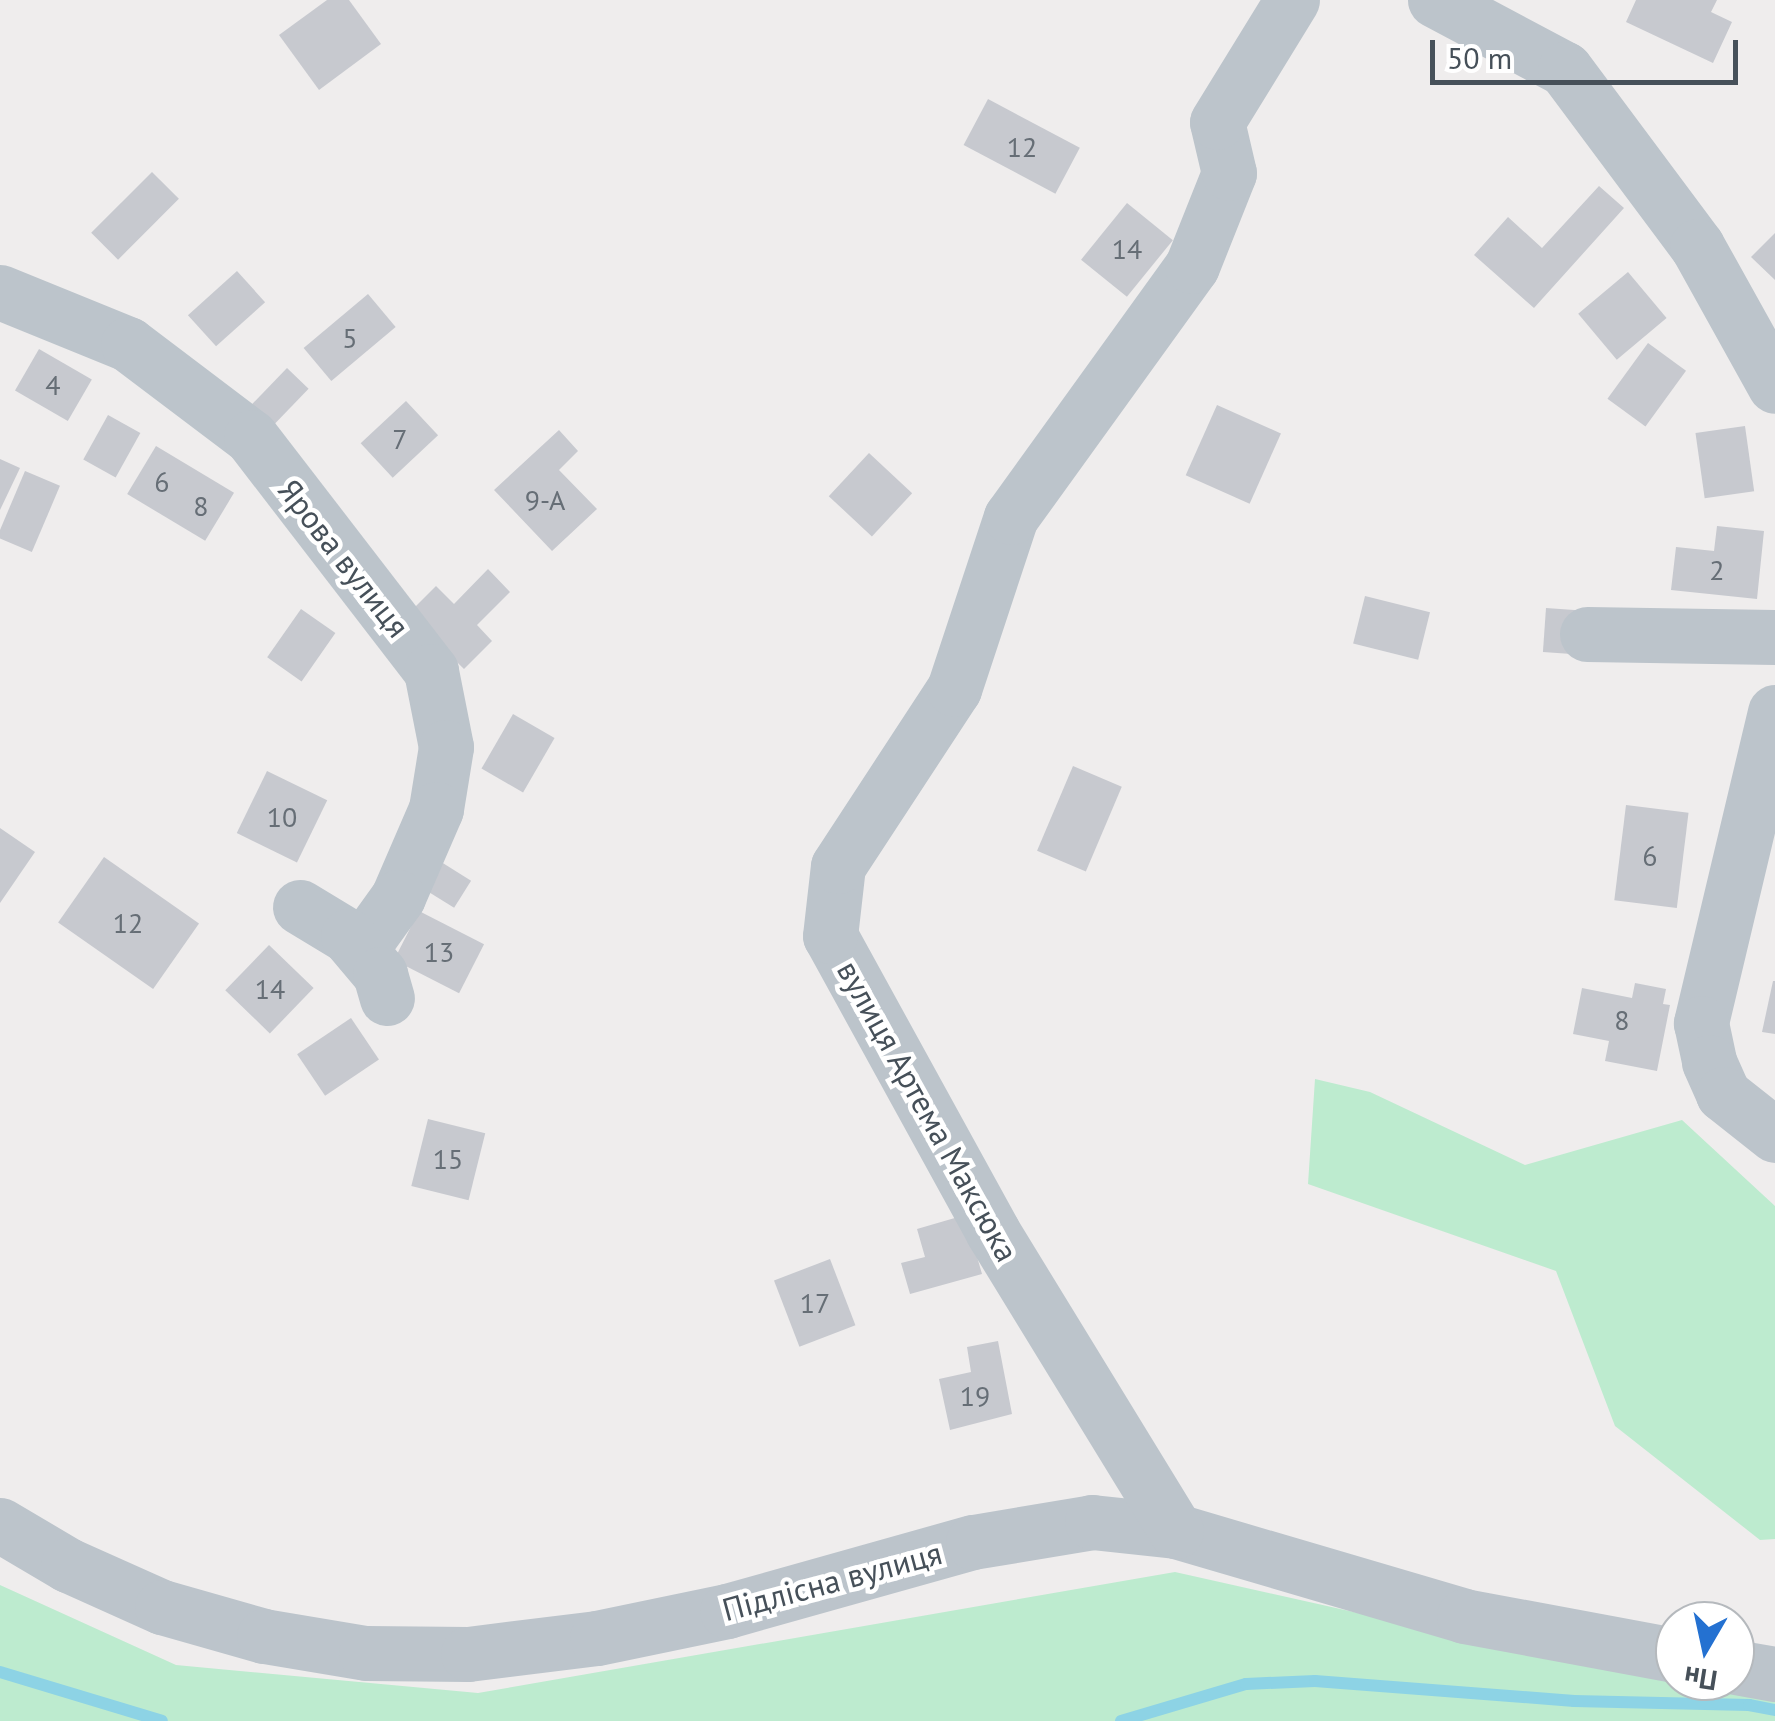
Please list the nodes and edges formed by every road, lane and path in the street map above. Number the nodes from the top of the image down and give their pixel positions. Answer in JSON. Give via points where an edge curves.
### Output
{"nodes":[{"id":1,"x":1292,"y":0,"type":"edge"},
{"id":2,"x":1436,"y":0,"type":"edge"},
{"id":3,"x":0,"y":292,"type":"edge"},
{"id":4,"x":1775,"y":386,"type":"edge"},
{"id":5,"x":1587,"y":634,"type":"dead end"},
{"id":6,"x":1775,"y":637,"type":"edge"},
{"id":7,"x":1775,"y":712,"type":"edge"},
{"id":8,"x":300,"y":907,"type":"dead end"},
{"id":9,"x":360,"y":950,"type":"junction"},
{"id":10,"x":387,"y":998,"type":"dead end"},
{"id":11,"x":1775,"y":1135,"type":"edge"},
{"id":12,"x":0,"y":1525,"type":"edge"},
{"id":13,"x":1176,"y":1531,"type":"junction"},
{"id":14,"x":1655,"y":1651,"type":"edge"}],
"edges":[{"from":1,"to":13,"type":"street","name":"вулиця Артема Максюка","via":[[1216,122],[1229,172],[1192,266],[1011,517],[954,689],[838,866],[830,936],[993,1232]]},
{"from":2,"to":4,"type":"street","via":[[1564,69],[1697,246]]},
{"from":3,"to":9,"type":"street","name":"Ярова вулиця","via":[[128,344],[251,437],[432,671],[446,746],[436,809],[398,897]]},
{"from":5,"to":6,"type":"street"},
{"from":7,"to":11,"type":"street","via":[[1701,1022],[1724,1094]]},
{"from":8,"to":9,"type":"street"},
{"from":9,"to":10,"type":"street","via":[[380,974]]},
{"from":12,"to":13,"type":"street","name":"Підлісна вулиця","via":[[68,1566],[162,1607],[264,1636],[366,1653],[468,1654],[597,1638],[727,1611],[973,1542],[1092,1522]]},
{"from":13,"to":14,"type":"street","name":"Підлісна вулиця","via":[[1464,1616]]}]}
